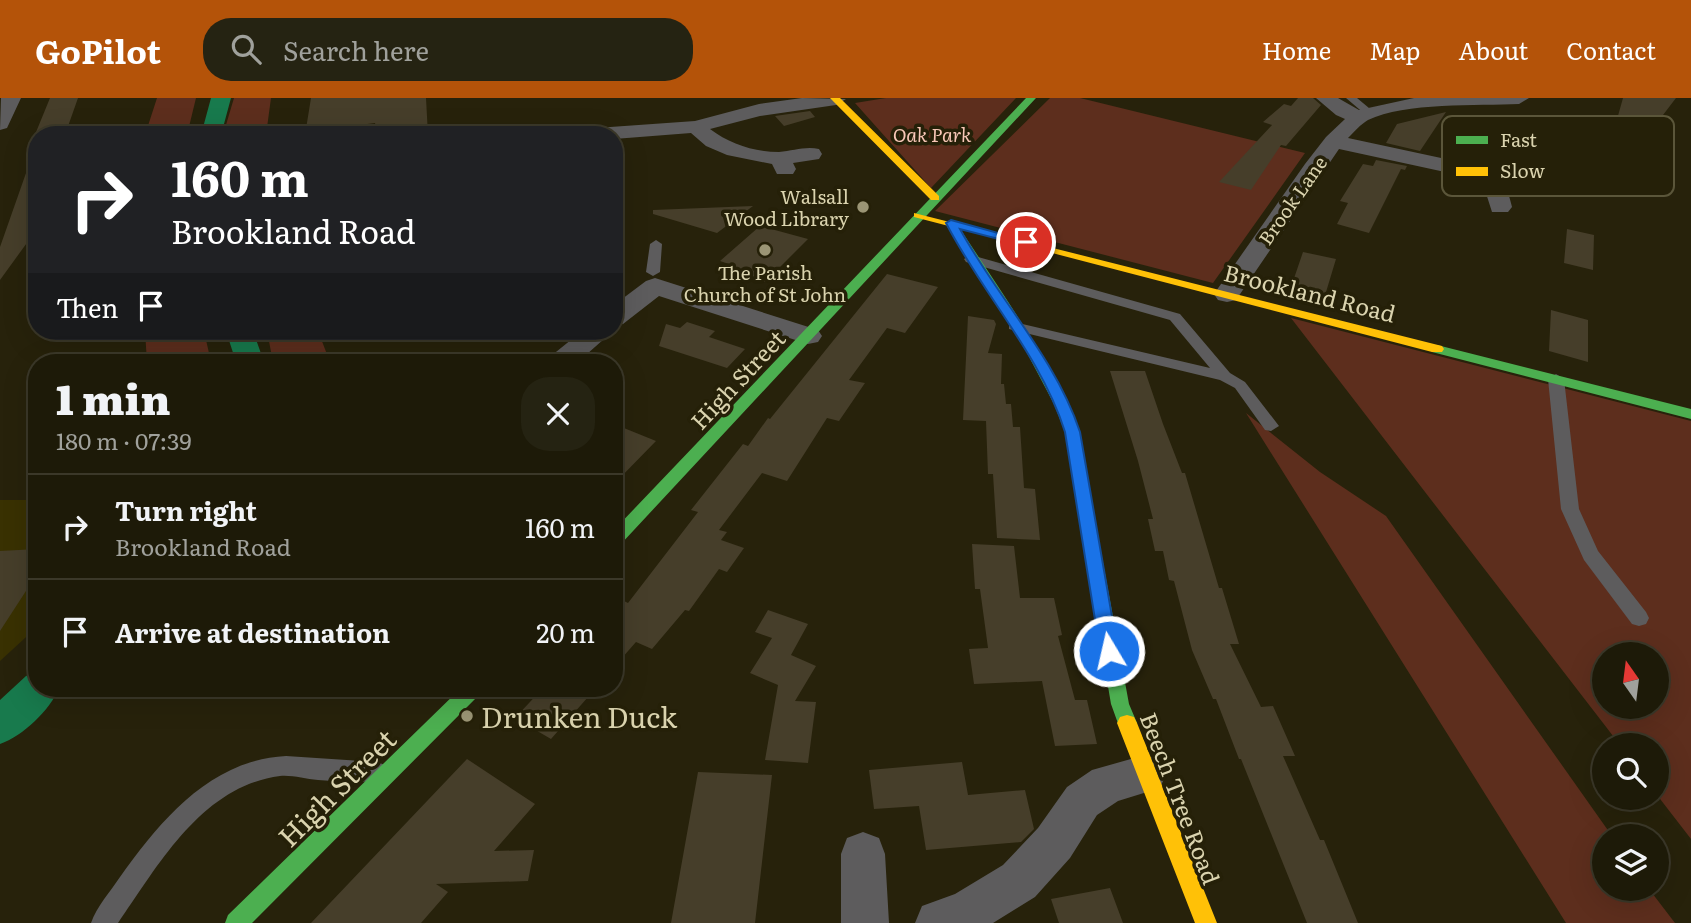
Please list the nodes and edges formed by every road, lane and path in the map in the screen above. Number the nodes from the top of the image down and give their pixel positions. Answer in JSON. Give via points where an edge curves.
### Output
{"nodes":[{"id":1,"x":11,"y":98,"type":"edge"},
{"id":2,"x":1031,"y":98,"type":"edge"},
{"id":3,"x":1326,"y":98,"type":"edge"},
{"id":4,"x":1520,"y":98,"type":"edge"},
{"id":5,"x":835,"y":99,"type":"edge"},
{"id":6,"x":1360,"y":109,"type":"edge"},
{"id":7,"x":0,"y":124,"type":"edge"},
{"id":8,"x":696,"y":127,"type":"junction"},
{"id":9,"x":623,"y":132,"type":"edge"},
{"id":10,"x":1333,"y":141,"type":"junction"},
{"id":11,"x":810,"y":154,"type":"dead end"},
{"id":12,"x":1442,"y":165,"type":"edge"},
{"id":13,"x":1498,"y":196,"type":"edge"},
{"id":14,"x":934,"y":198,"type":"junction"},
{"id":15,"x":1500,"y":207,"type":"dead end"},
{"id":16,"x":918,"y":215,"type":"junction"},
{"id":17,"x":951,"y":223,"type":"junction"},
{"id":18,"x":656,"y":244,"type":"dead end"},
{"id":19,"x":971,"y":259,"type":"junction"},
{"id":20,"x":654,"y":279,"type":"junction"},
{"id":21,"x":1227,"y":294,"type":"junction"},
{"id":22,"x":623,"y":309,"type":"edge"},
{"id":23,"x":1014,"y":327,"type":"junction"},
{"id":24,"x":808,"y":336,"type":"junction"},
{"id":25,"x":588,"y":340,"type":"edge"},
{"id":26,"x":571,"y":354,"type":"edge"},
{"id":27,"x":1226,"y":376,"type":"junction"},
{"id":28,"x":1556,"y":379,"type":"junction"},
{"id":29,"x":1691,"y":414,"type":"edge"},
{"id":30,"x":1271,"y":426,"type":"dead end"},
{"id":31,"x":623,"y":531,"type":"edge"},
{"id":32,"x":1639,"y":618,"type":"dead end"},
{"id":33,"x":464,"y":697,"type":"edge"},
{"id":34,"x":388,"y":772,"type":"junction"},
{"id":35,"x":1146,"y":774,"type":"junction"},
{"id":36,"x":863,"y":854,"type":"dead end"},
{"id":37,"x":103,"y":923,"type":"edge"},
{"id":38,"x":236,"y":923,"type":"edge"},
{"id":39,"x":865,"y":923,"type":"edge"},
{"id":40,"x":939,"y":923,"type":"edge"},
{"id":41,"x":1206,"y":923,"type":"edge"}],
"edges":[{"from":1,"to":7,"type":"street"},
{"from":2,"to":14,"type":"main road","name":"High Street"},
{"from":3,"to":6,"type":"street","via":[[1343,111]]},
{"from":4,"to":6,"type":"street"},
{"from":5,"to":8,"type":"street","via":[[759,110]]},
{"from":5,"to":14,"type":"main road"},
{"from":6,"to":10,"type":"street","name":"Brook Lane"},
{"from":8,"to":9,"type":"street"},
{"from":8,"to":11,"type":"street","via":[[707,139],[783,164]]},
{"from":10,"to":12,"type":"street","name":"Brook Lane"},
{"from":10,"to":21,"type":"street","name":"Brook Lane"},
{"from":13,"to":15,"type":"street","name":"Brook Lane"},
{"from":14,"to":16,"type":"main road","name":"High Street"},
{"from":16,"to":17,"type":"main road","name":"Brookland Road"},
{"from":16,"to":24,"type":"main road","name":"High Street"},
{"from":17,"to":19,"type":"main road","name":"Beech Tree Road"},
{"from":17,"to":21,"type":"main road","name":"Brookland Road"},
{"from":18,"to":20,"type":"lane"},
{"from":19,"to":23,"type":"main road","name":"Beech Tree Road"},
{"from":19,"to":27,"type":"lane","via":[[1175,317]]},
{"from":20,"to":22,"type":"street"},
{"from":20,"to":24,"type":"street"},
{"from":21,"to":28,"type":"main road","name":"Brookland Road"},
{"from":23,"to":27,"type":"lane"},
{"from":23,"to":35,"type":"main road","name":"Beech Tree Road","via":[[1064,405],[1072,432],[1120,704]]},
{"from":24,"to":31,"type":"main road","name":"High Street"},
{"from":25,"to":26,"type":"street"},
{"from":27,"to":30,"type":"lane","via":[[1240,385]]},
{"from":28,"to":29,"type":"main road","name":"Brookland Road"},
{"from":28,"to":32,"type":"lane","via":[[1570,509],[1590,555]]},
{"from":33,"to":34,"type":"main road","name":"High Street"},
{"from":34,"to":37,"type":"lane","via":[[284,765],[252,770],[223,783],[189,808]]},
{"from":34,"to":38,"type":"main road","name":"High Street"},
{"from":35,"to":40,"type":"street","via":[[1107,784],[1083,801],[1054,843],[1019,881],[968,912]]},
{"from":35,"to":41,"type":"main road","name":"Beech Tree Road"},
{"from":36,"to":39,"type":"street"}]}
